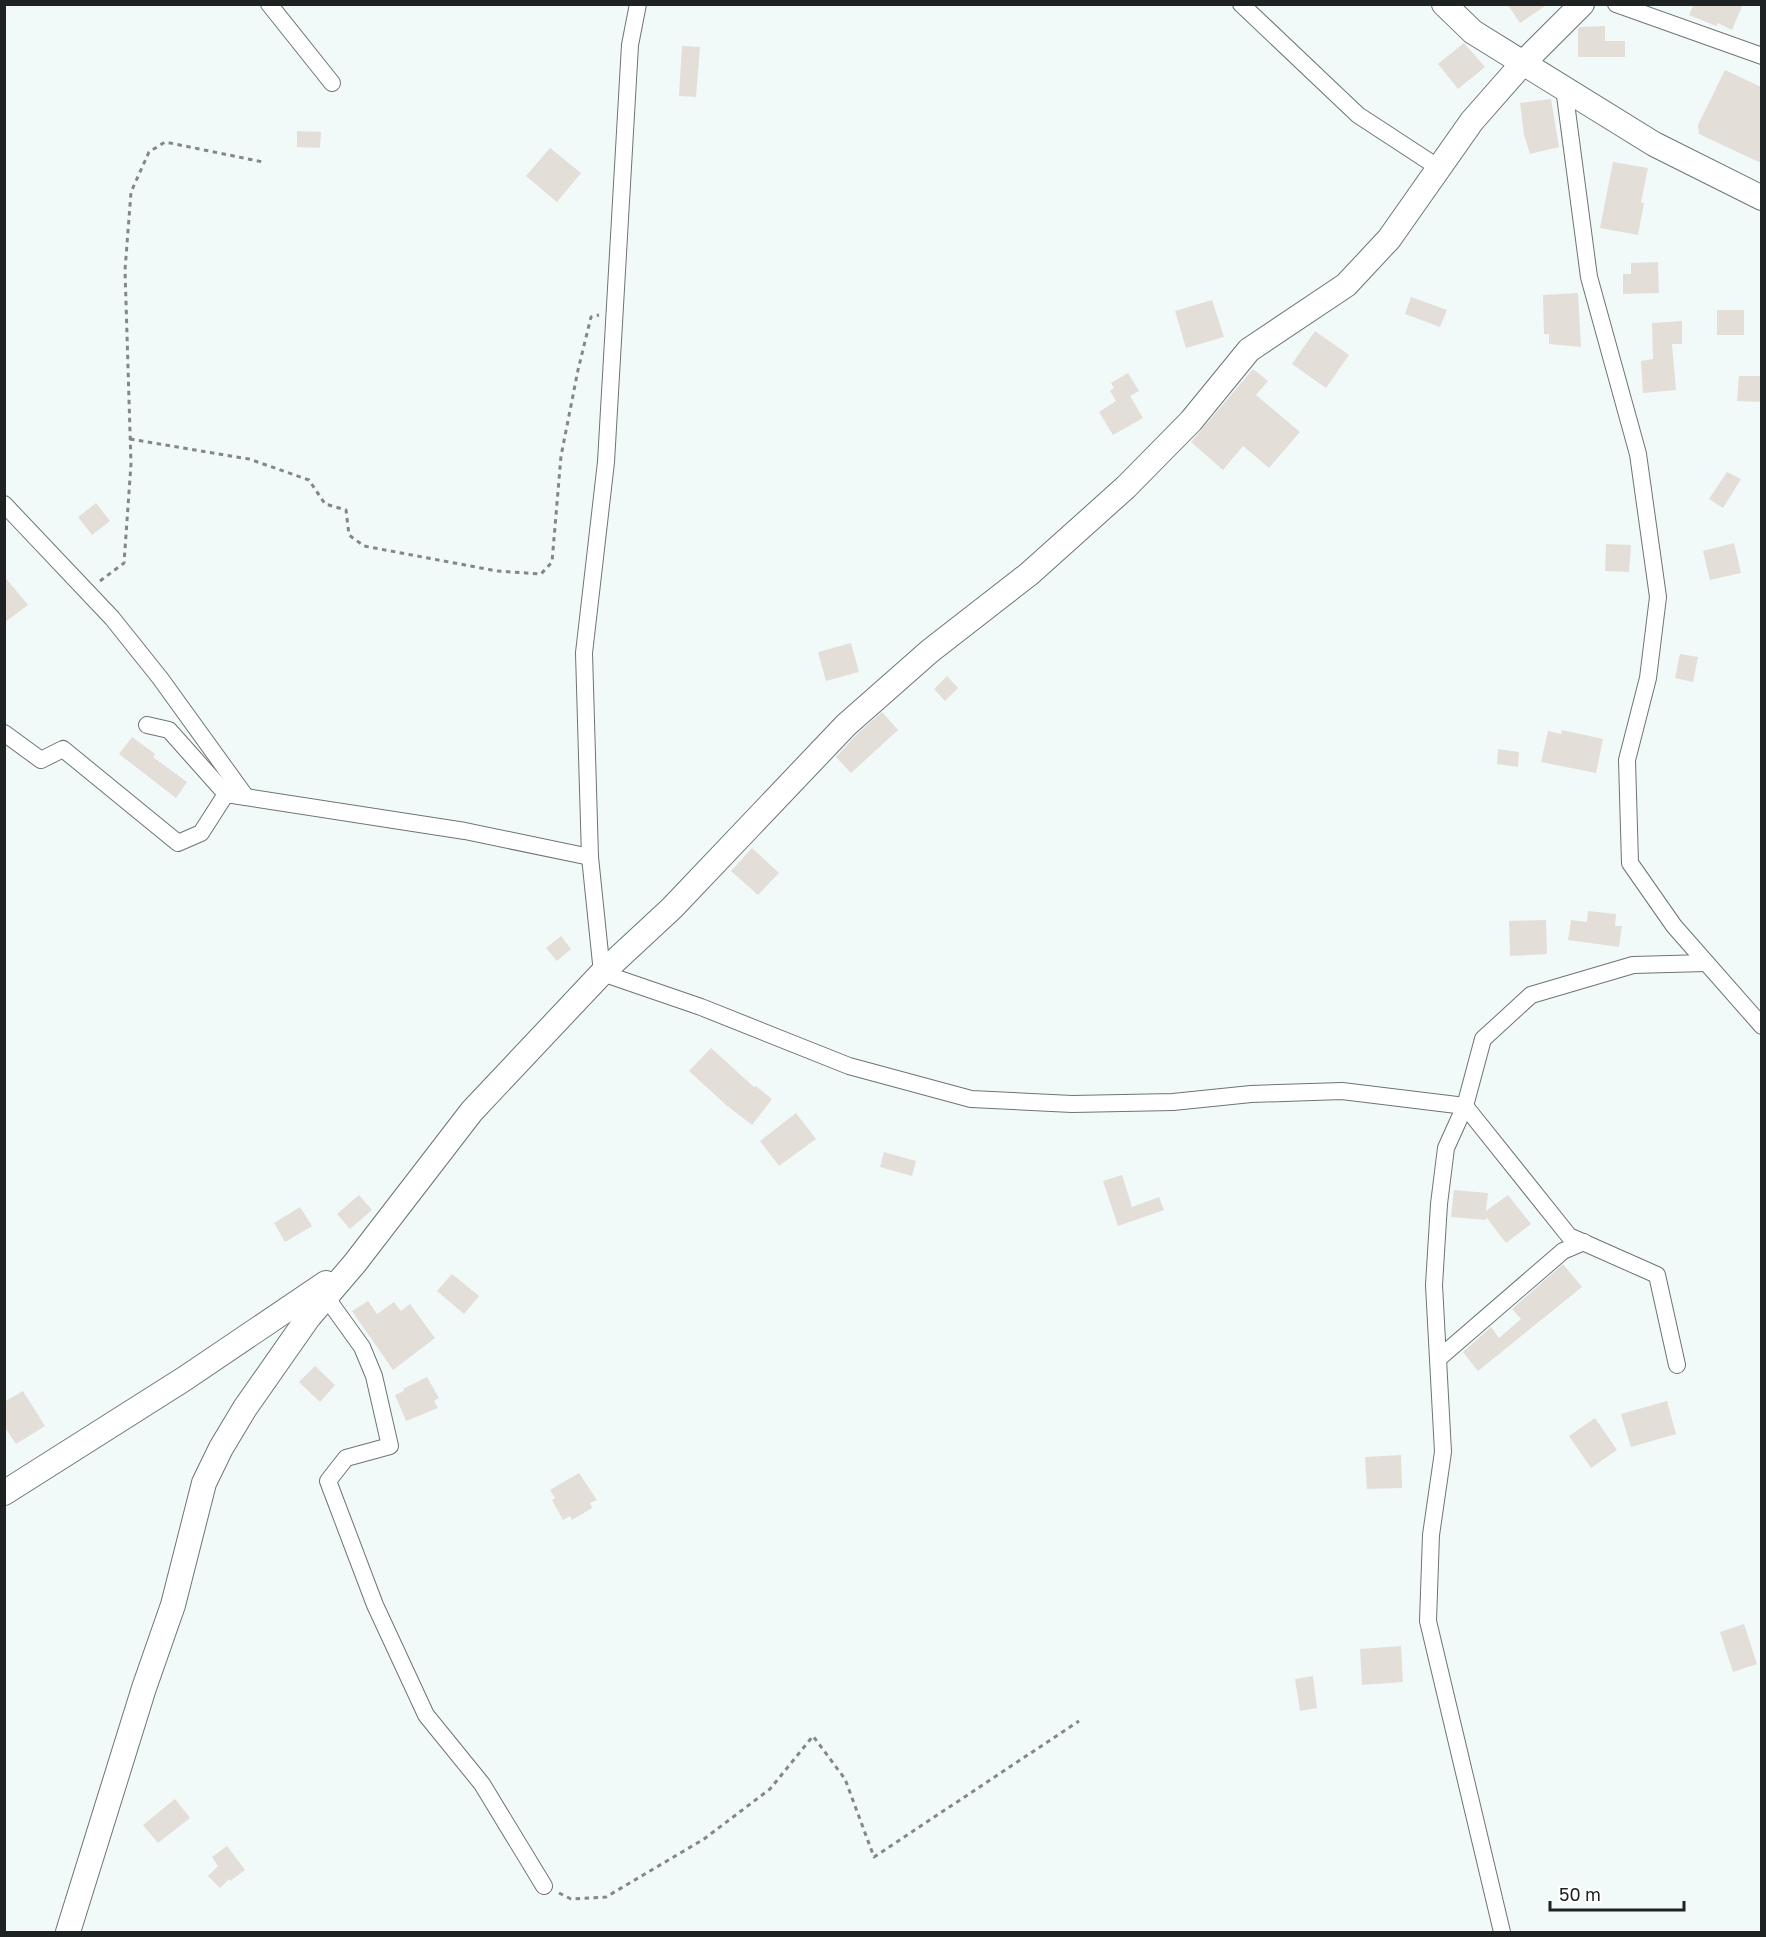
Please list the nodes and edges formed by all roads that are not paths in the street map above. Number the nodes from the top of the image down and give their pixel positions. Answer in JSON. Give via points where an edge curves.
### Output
{"nodes":[{"id":1,"x":269,"y":4,"type":"edge"},
{"id":2,"x":638,"y":4,"type":"edge"},
{"id":3,"x":1240,"y":4,"type":"edge"},
{"id":4,"x":1444,"y":4,"type":"edge"},
{"id":5,"x":1582,"y":4,"type":"edge"},
{"id":6,"x":1616,"y":4,"type":"edge"},
{"id":7,"x":1761,"y":56,"type":"edge"},
{"id":8,"x":1523,"y":63,"type":"junction"},
{"id":9,"x":332,"y":83,"type":"dead end"},
{"id":10,"x":1564,"y":88,"type":"junction"},
{"id":11,"x":1439,"y":168,"type":"junction"},
{"id":12,"x":1761,"y":198,"type":"edge"},
{"id":13,"x":4,"y":504,"type":"edge"},
{"id":14,"x":147,"y":725,"type":"dead end"},
{"id":15,"x":4,"y":733,"type":"edge"},
{"id":16,"x":226,"y":794,"type":"junction"},
{"id":17,"x":246,"y":797,"type":"junction"},
{"id":18,"x":590,"y":857,"type":"junction"},
{"id":19,"x":1706,"y":963,"type":"junction"},
{"id":20,"x":602,"y":974,"type":"junction"},
{"id":21,"x":1761,"y":1026,"type":"edge"},
{"id":22,"x":1465,"y":1106,"type":"junction"},
{"id":23,"x":1584,"y":1242,"type":"junction"},
{"id":24,"x":355,"y":1263,"type":"junction"},
{"id":25,"x":326,"y":1297,"type":"junction"},
{"id":26,"x":1438,"y":1359,"type":"junction"},
{"id":27,"x":1677,"y":1365,"type":"dead end"},
{"id":28,"x":4,"y":1493,"type":"edge"},
{"id":29,"x":544,"y":1886,"type":"road end"},
{"id":30,"x":68,"y":1932,"type":"edge"},
{"id":31,"x":1502,"y":1932,"type":"edge"}],
"edges":[{"from":1,"to":9,"type":"street"},
{"from":2,"to":18,"type":"street","via":[[630,45],[606,462],[584,653]]},
{"from":3,"to":11,"type":"street","via":[[1358,115]]},
{"from":4,"to":8,"type":"street","via":[[1473,32]]},
{"from":5,"to":8,"type":"street"},
{"from":6,"to":7,"type":"street"},
{"from":8,"to":10,"type":"street"},
{"from":8,"to":11,"type":"street","via":[[1472,120]]},
{"from":10,"to":12,"type":"street","via":[[1654,144]]},
{"from":10,"to":19,"type":"street","via":[[1589,278],[1638,454],[1658,597],[1648,678],[1627,760],[1630,863],[1674,926]]},
{"from":11,"to":20,"type":"street","via":[[1389,239],[1346,285],[1249,350],[1191,421],[1126,487],[1029,574],[930,651],[846,725],[672,908]]},
{"from":13,"to":17,"type":"street","via":[[112,618]]},
{"from":14,"to":16,"type":"street","via":[[169,730]]},
{"from":15,"to":16,"type":"street","via":[[41,760],[63,749],[178,843],[201,832]]},
{"from":16,"to":17,"type":"street"},
{"from":17,"to":18,"type":"street","via":[[465,831]]},
{"from":18,"to":20,"type":"street"},
{"from":19,"to":21,"type":"street"},
{"from":19,"to":22,"type":"street","via":[[1633,965],[1531,995],[1483,1039]]},
{"from":20,"to":22,"type":"street","via":[[701,1007],[849,1066],[971,1099],[1072,1104],[1173,1102],[1342,1091]]},
{"from":20,"to":24,"type":"street","via":[[472,1111]]},
{"from":22,"to":23,"type":"street","via":[[1569,1236]]},
{"from":22,"to":26,"type":"street","via":[[1446,1148],[1439,1204],[1434,1285]]},
{"from":23,"to":26,"type":"street","via":[[1563,1251]]},
{"from":23,"to":27,"type":"street","via":[[1657,1275]]},
{"from":24,"to":25,"type":"street"},
{"from":24,"to":28,"type":"street","via":[[184,1379]]},
{"from":25,"to":29,"type":"street","via":[[362,1347],[374,1377],[390,1446],[346,1458],[328,1481],[375,1605],[426,1715],[482,1784]]},
{"from":25,"to":30,"type":"street","via":[[245,1408],[204,1483],[173,1605]]},
{"from":26,"to":31,"type":"street","via":[[1443,1452],[1431,1535],[1428,1621]]}]}
